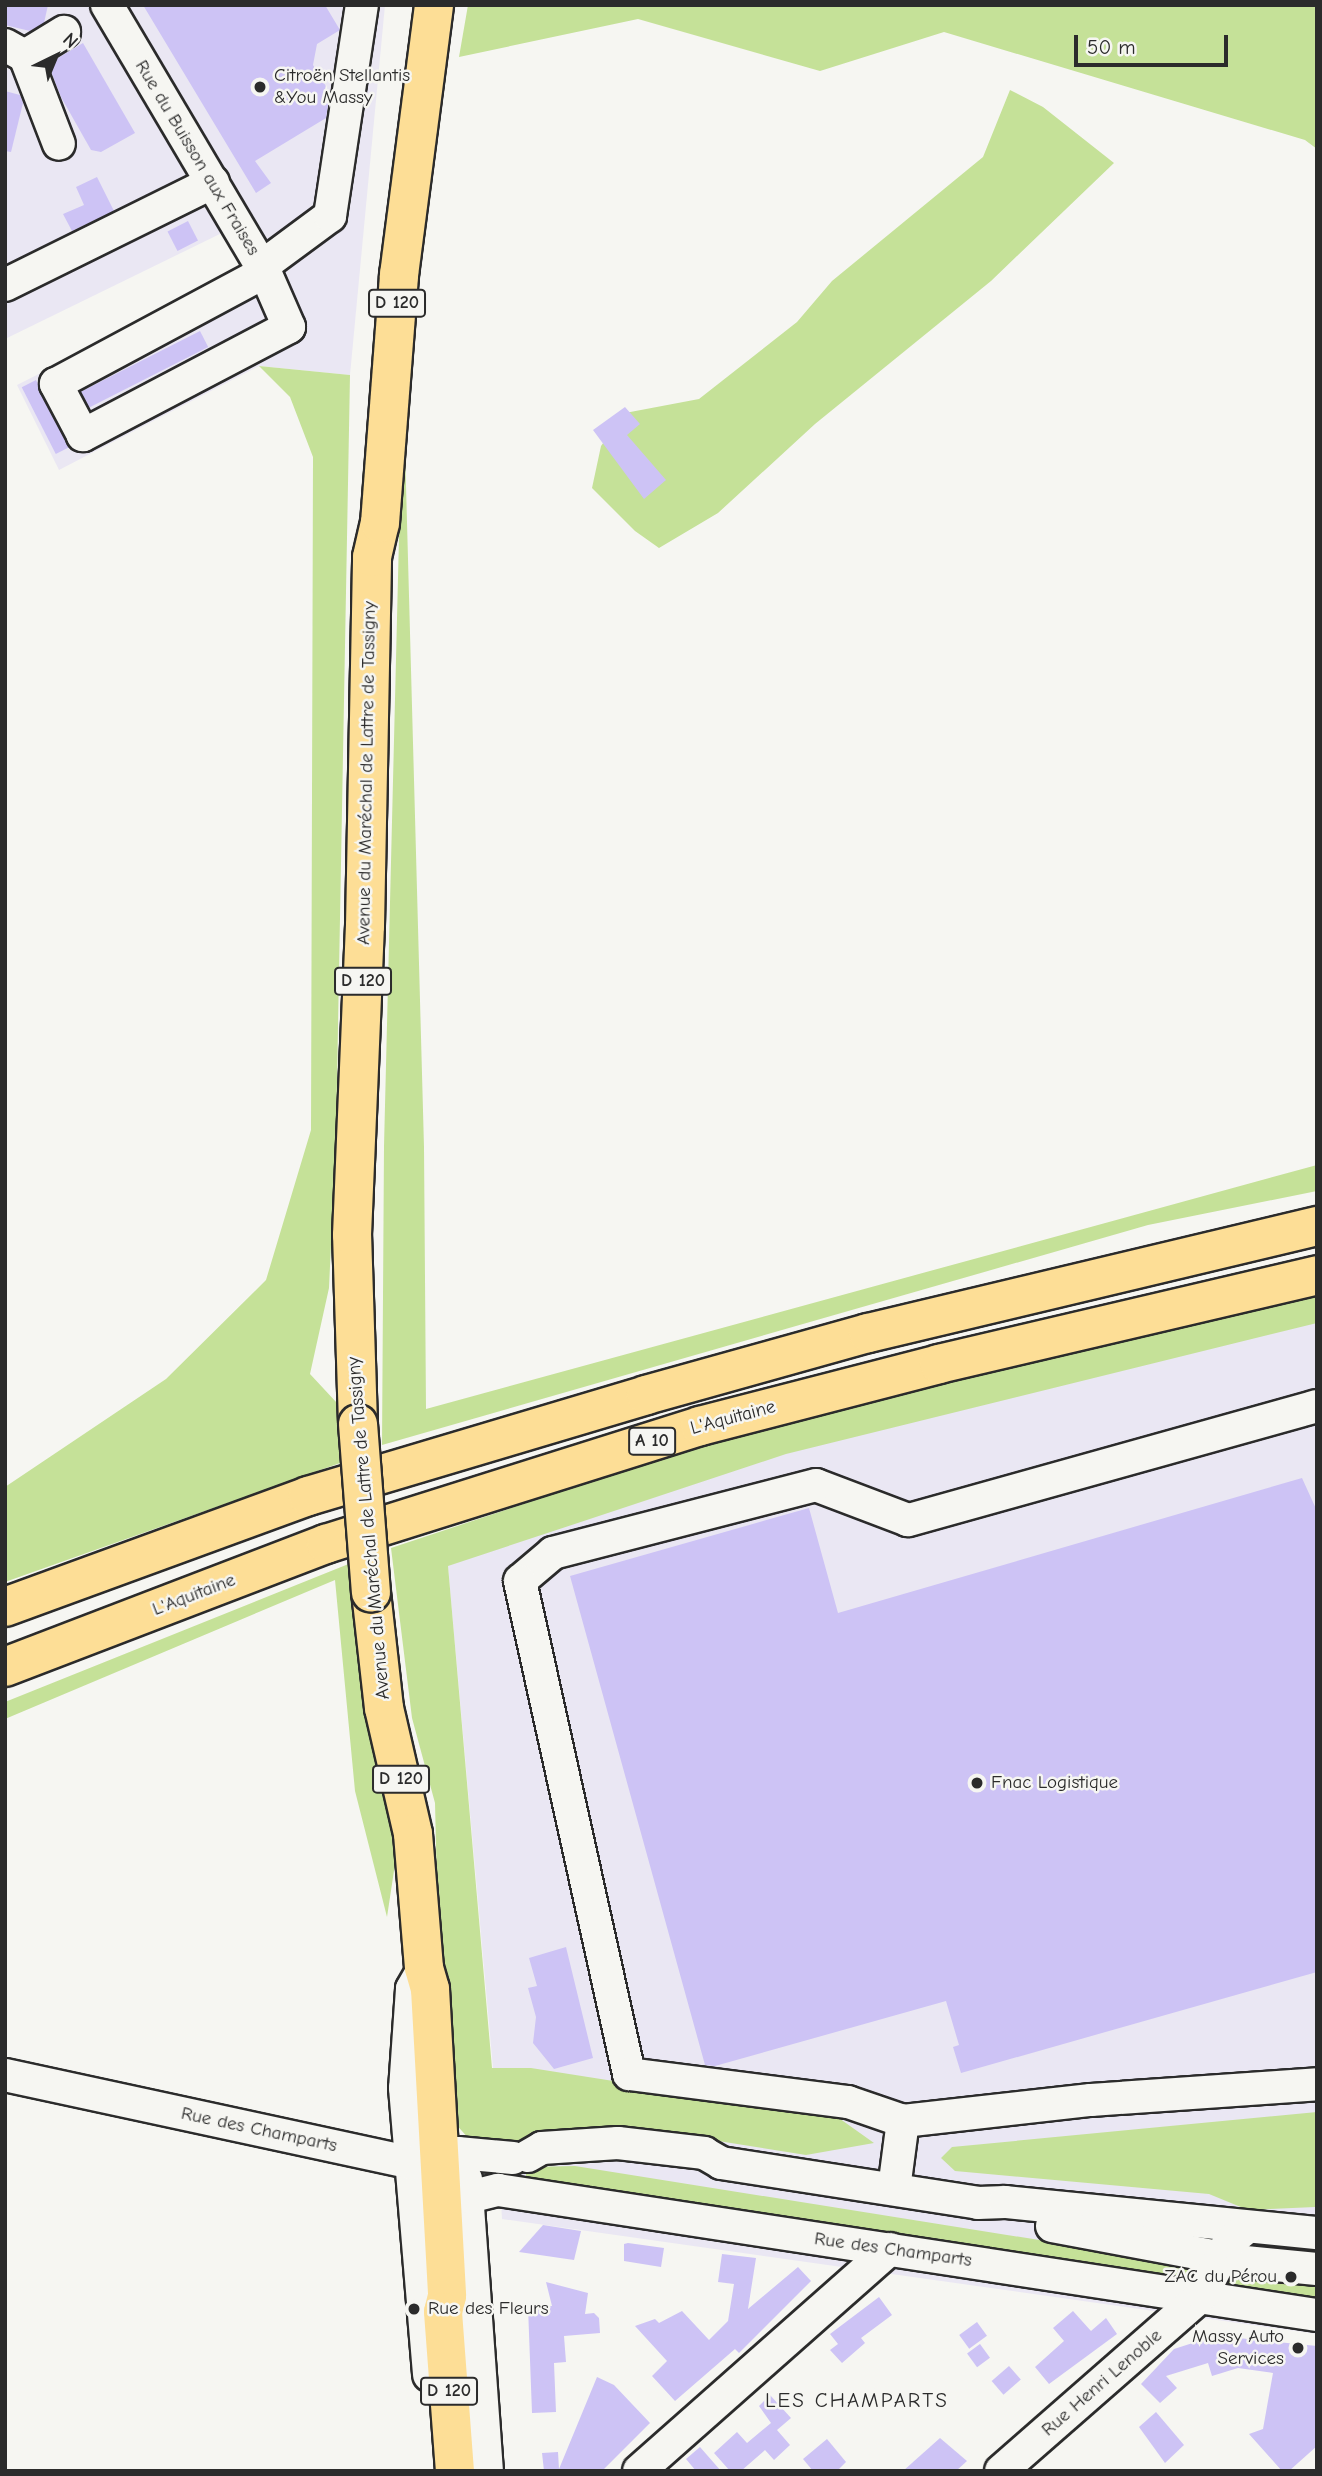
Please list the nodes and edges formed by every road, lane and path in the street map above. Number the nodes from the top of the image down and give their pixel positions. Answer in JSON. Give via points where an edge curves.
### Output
{"nodes":[{"id":1,"x":107,"y":5,"type":"edge"},
{"id":2,"x":362,"y":5,"type":"edge"},
{"id":3,"x":410,"y":5,"type":"edge"},
{"id":4,"x":434,"y":5,"type":"edge"},
{"id":5,"x":64,"y":32,"type":"dead end"},
{"id":6,"x":15,"y":50,"type":"edge"},
{"id":7,"x":59,"y":144,"type":"dead end"},
{"id":8,"x":213,"y":182,"type":"junction"},
{"id":9,"x":263,"y":269,"type":"junction"},
{"id":10,"x":5,"y":285,"type":"edge"},
{"id":11,"x":374,"y":538,"type":"junction"},
{"id":12,"x":1317,"y":1226,"type":"edge"},
{"id":13,"x":1317,"y":1275,"type":"edge"},
{"id":14,"x":1317,"y":1406,"type":"edge"},
{"id":15,"x":5,"y":1607,"type":"edge"},
{"id":16,"x":5,"y":1667,"type":"edge"},
{"id":17,"x":424,"y":1968,"type":"junction"},
{"id":18,"x":5,"y":2075,"type":"edge"},
{"id":19,"x":1317,"y":2084,"type":"edge"},
{"id":20,"x":903,"y":2121,"type":"junction"},
{"id":21,"x":444,"y":2175,"type":"junction"},
{"id":22,"x":894,"y":2189,"type":"junction"},
{"id":23,"x":978,"y":2203,"type":"junction"},
{"id":24,"x":1246,"y":2228,"type":"junction"},
{"id":25,"x":1317,"y":2233,"type":"edge"},
{"id":26,"x":890,"y":2249,"type":"junction"},
{"id":27,"x":1221,"y":2257,"type":"junction"},
{"id":28,"x":1317,"y":2269,"type":"edge"},
{"id":29,"x":1202,"y":2295,"type":"junction"},
{"id":30,"x":443,"y":2312,"type":"junction"},
{"id":31,"x":1317,"y":2315,"type":"edge"},
{"id":32,"x":437,"y":2471,"type":"edge"},
{"id":33,"x":455,"y":2471,"type":"edge"},
{"id":34,"x":487,"y":2471,"type":"edge"},
{"id":35,"x":639,"y":2471,"type":"edge"},
{"id":36,"x":1001,"y":2471,"type":"edge"}],
"edges":[{"from":1,"to":8,"type":"street","name":"Rue du Buisson aux Fraises"},
{"from":2,"to":9,"type":"street","via":[[330,216]]},
{"from":3,"to":11,"type":"main road","name":"Avenue du Maréchal de Lattre de Tassigny","number":"D 120","via":[[372,333],[366,519]]},
{"from":4,"to":11,"type":"main road","name":"Avenue du Maréchal de Lattre de Tassigny","number":"D 120","via":[[399,275],[380,523]]},
{"from":5,"to":6,"type":"street"},
{"from":6,"to":7,"type":"street"},
{"from":8,"to":9,"type":"street","name":"Rue du Buisson aux Fraises"},
{"from":8,"to":10,"type":"street"},
{"from":9,"to":9,"type":"street","name":"Rue du Buisson aux Fraises","via":[[289,327],[83,435],[56,384]]},
{"from":11,"to":17,"type":"main road","name":"Avenue du Maréchal de Lattre de Tassigny","number":"D 120","bridge":true,"via":[[352,1235],[358,1424],[384,1708],[413,1834]]},
{"from":12,"to":15,"type":"main road","number":"A 10","via":[[881,1330],[646,1395],[308,1496]]},
{"from":13,"to":16,"type":"main road","name":"L'Aquitaine","number":"A 10","via":[[965,1357],[701,1426],[326,1545]]},
{"from":14,"to":20,"type":"street","via":[[908,1520],[817,1485],[553,1553],[520,1581],[629,2074],[848,2102]]},
{"from":17,"to":21,"type":"main road","name":"Avenue du Maréchal de Lattre de Tassigny","via":[[430,1989],[435,2107]]},
{"from":17,"to":21,"type":"main road","name":"Avenue du Maréchal de Lattre de Tassigny","number":"D 120","via":[[418,1990]]},
{"from":18,"to":21,"type":"street","name":"Rue des Champarts"},
{"from":19,"to":20,"type":"street"},
{"from":20,"to":22,"type":"street"},
{"from":21,"to":22,"type":"street","name":"Rue des Champarts","via":[[542,2148],[618,2143],[704,2153],[721,2163]]},
{"from":21,"to":26,"type":"street","name":"Rue des Champarts","via":[[498,2190]]},
{"from":21,"to":30,"type":"main road","name":"Avenue du Maréchal de Lattre de Tassigny","via":[[447,2296]]},
{"from":21,"to":30,"type":"main road","name":"Avenue du Maréchal de Lattre de Tassigny","number":"D 120","via":[[435,2296]]},
{"from":21,"to":32,"type":"street"},
{"from":21,"to":34,"type":"street","name":"Avenue du Maréchal de Lattre de Tassigny"},
{"from":22,"to":23,"type":"street","name":"Rue des Champarts"},
{"from":23,"to":24,"type":"street","name":"Rue des Champarts","via":[[1005,2202]]},
{"from":23,"to":27,"type":"street","name":"Rue des Champarts","via":[[1009,2218]]},
{"from":24,"to":25,"type":"street","name":"Rue des Champarts"},
{"from":24,"to":27,"type":"street"},
{"from":26,"to":29,"type":"street","name":"Rue des Champarts"},
{"from":26,"to":35,"type":"street"},
{"from":27,"to":28,"type":"street","name":"Rue des Champarts"},
{"from":27,"to":29,"type":"street"},
{"from":29,"to":31,"type":"street","name":"Rue des Champarts"},
{"from":29,"to":36,"type":"street","name":"Rue Henri Lenoble"},
{"from":30,"to":33,"type":"main road","name":"Avenue du Maréchal de Lattre de Tassigny","number":"D 120"}]}
